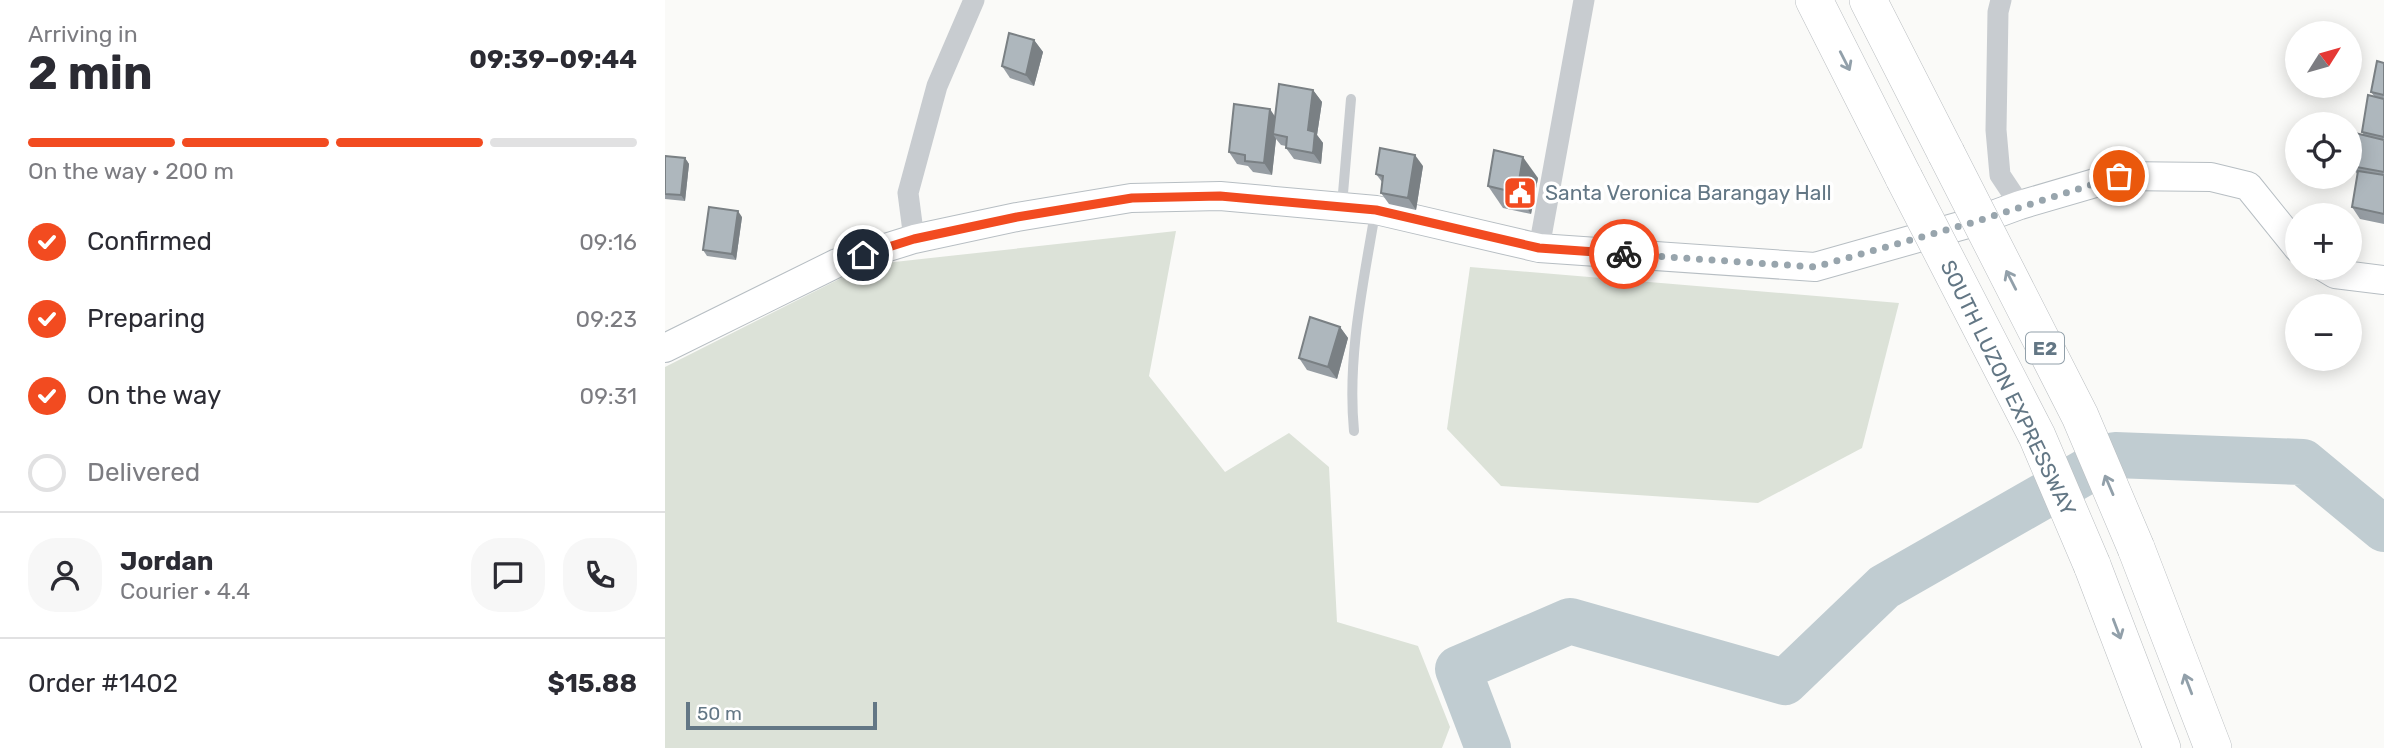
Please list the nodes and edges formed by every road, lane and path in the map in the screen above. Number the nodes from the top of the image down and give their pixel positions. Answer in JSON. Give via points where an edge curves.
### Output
{"nodes":[{"id":1,"x":974,"y":0,"type":"edge"},
{"id":2,"x":1584,"y":0,"type":"edge"},
{"id":3,"x":1814,"y":0,"type":"edge"},
{"id":4,"x":1868,"y":0,"type":"edge"},
{"id":5,"x":2001,"y":0,"type":"edge"},
{"id":6,"x":1351,"y":99,"type":"dead end"},
{"id":7,"x":2020,"y":205,"type":"junction"},
{"id":8,"x":1342,"y":207,"type":"junction"},
{"id":9,"x":1376,"y":210,"type":"junction"},
{"id":10,"x":2285,"y":232,"type":"edge"},
{"id":11,"x":914,"y":239,"type":"junction"},
{"id":12,"x":1539,"y":248,"type":"junction"},
{"id":13,"x":2362,"y":277,"type":"edge"},
{"id":14,"x":2384,"y":280,"type":"edge"},
{"id":15,"x":665,"y":348,"type":"edge"},
{"id":16,"x":1354,"y":431,"type":"dead end"},
{"id":17,"x":2162,"y":748,"type":"edge"},
{"id":18,"x":2213,"y":748,"type":"edge"}],
"edges":[{"from":1,"to":11,"type":"street","via":[[937,86],[908,193]]},
{"from":2,"to":12,"type":"street"},
{"from":3,"to":17,"type":"highway","name":"SOUTH LUZON EXPRESSWAY","number":"E2","one_way":true,"bridge":true,"via":[[2037,436]]},
{"from":18,"to":4,"type":"highway","number":"E2","one_way":true,"bridge":true,"via":[[2080,416]]},
{"from":5,"to":7,"type":"street","via":[[1996,130],[2000,175]]},
{"from":6,"to":8,"type":"lane"},
{"from":7,"to":10,"type":"street","via":[[2119,176],[2211,177],[2248,186]]},
{"from":7,"to":12,"type":"street","via":[[1815,267]]},
{"from":8,"to":9,"type":"street"},
{"from":8,"to":11,"type":"street","via":[[1220,196],[1132,198]]},
{"from":9,"to":12,"type":"street"},
{"from":9,"to":16,"type":"lane","via":[[1355,329]]},
{"from":11,"to":15,"type":"street","via":[[837,263]]},
{"from":13,"to":14,"type":"street"}]}
